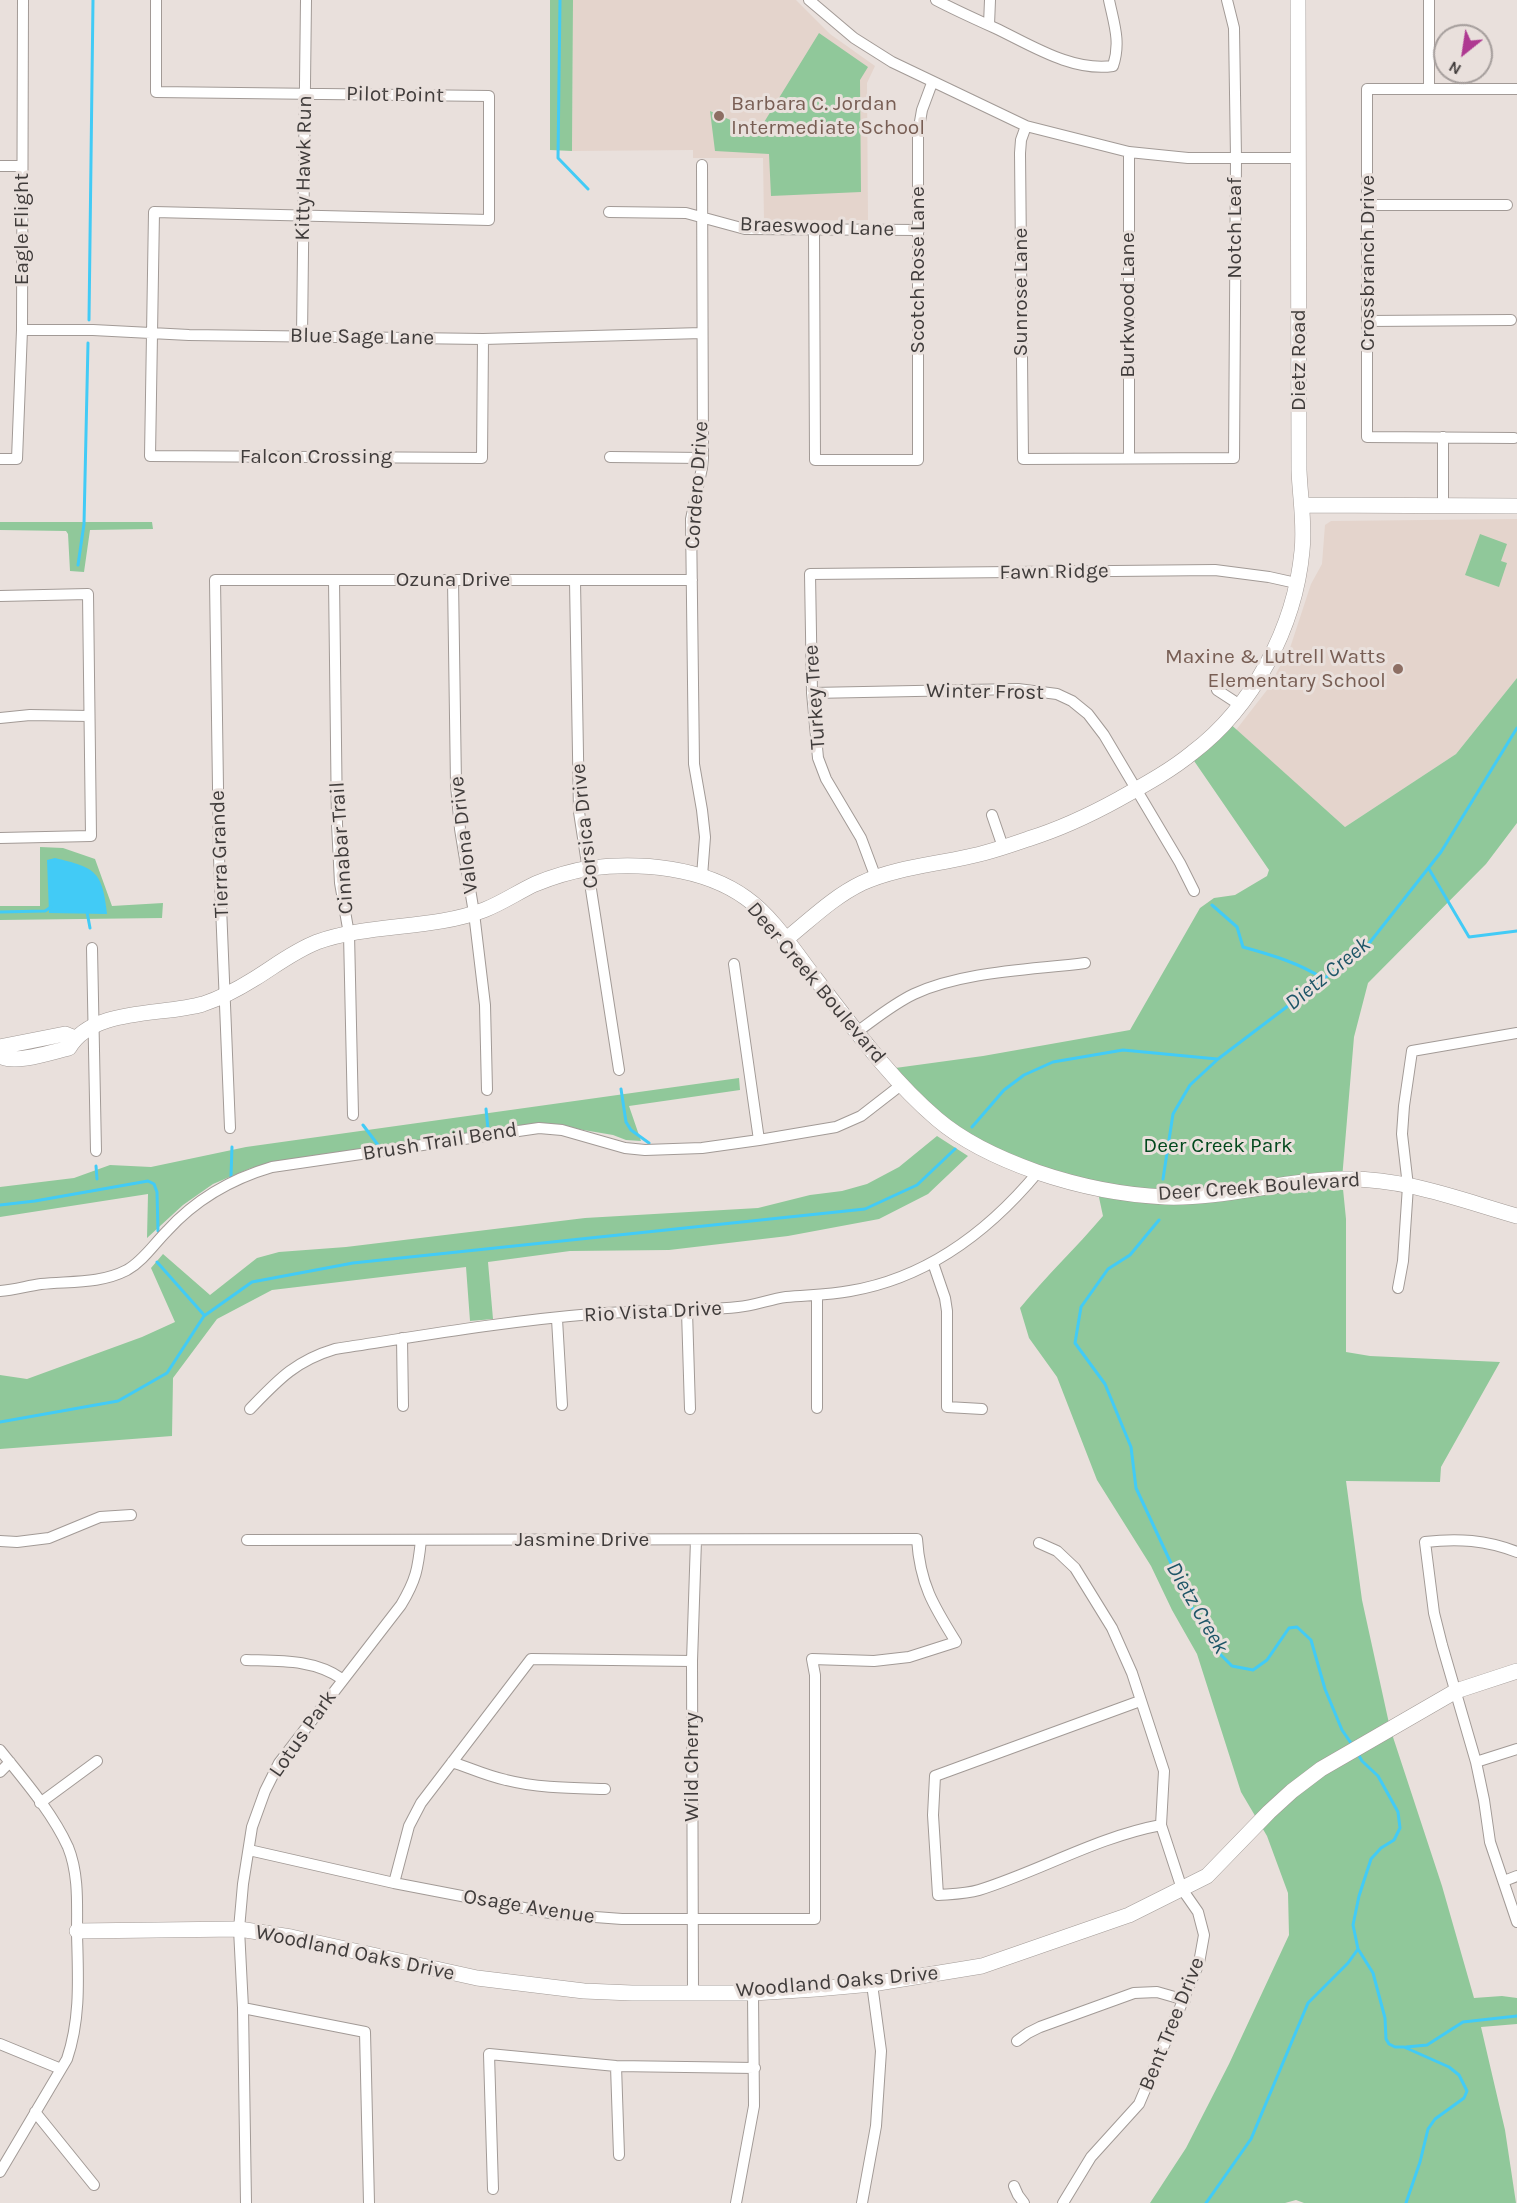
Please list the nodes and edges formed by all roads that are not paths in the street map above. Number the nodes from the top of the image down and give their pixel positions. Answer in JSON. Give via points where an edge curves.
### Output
{"nodes":[{"id":1,"x":23,"y":0,"type":"edge"},
{"id":2,"x":156,"y":0,"type":"edge"},
{"id":3,"x":306,"y":0,"type":"edge"},
{"id":4,"x":808,"y":0,"type":"edge"},
{"id":5,"x":936,"y":0,"type":"edge"},
{"id":6,"x":990,"y":0,"type":"edge"},
{"id":7,"x":1109,"y":0,"type":"edge"},
{"id":8,"x":1227,"y":0,"type":"edge"},
{"id":9,"x":1298,"y":0,"type":"edge"},
{"id":10,"x":1429,"y":0,"type":"edge"},
{"id":11,"x":989,"y":25,"type":"junction"},
{"id":12,"x":932,"y":83,"type":"junction"},
{"id":13,"x":1429,"y":89,"type":"junction"},
{"id":14,"x":1516,"y":89,"type":"edge"},
{"id":15,"x":306,"y":93,"type":"junction"},
{"id":16,"x":1026,"y":126,"type":"junction"},
{"id":17,"x":1129,"y":152,"type":"junction"},
{"id":18,"x":1236,"y":158,"type":"junction"},
{"id":19,"x":1299,"y":158,"type":"junction"},
{"id":20,"x":702,"y":165,"type":"dead end"},
{"id":21,"x":0,"y":166,"type":"edge"},
{"id":22,"x":22,"y":166,"type":"junction"},
{"id":23,"x":1368,"y":205,"type":"junction"},
{"id":24,"x":1507,"y":205,"type":"dead end"},
{"id":25,"x":609,"y":212,"type":"dead end"},
{"id":26,"x":303,"y":215,"type":"junction"},
{"id":27,"x":702,"y":217,"type":"junction"},
{"id":28,"x":919,"y":230,"type":"junction"},
{"id":29,"x":814,"y":231,"type":"junction"},
{"id":30,"x":1511,"y":320,"type":"dead end"},
{"id":31,"x":1368,"y":321,"type":"junction"},
{"id":32,"x":22,"y":330,"type":"junction"},
{"id":33,"x":152,"y":332,"type":"junction"},
{"id":34,"x":702,"y":333,"type":"junction"},
{"id":35,"x":302,"y":336,"type":"junction"},
{"id":36,"x":483,"y":339,"type":"junction"},
{"id":37,"x":1443,"y":437,"type":"junction"},
{"id":38,"x":1514,"y":438,"type":"dead end"},
{"id":39,"x":610,"y":457,"type":"dead end"},
{"id":40,"x":703,"y":458,"type":"junction"},
{"id":41,"x":1128,"y":458,"type":"junction"},
{"id":42,"x":0,"y":459,"type":"edge"},
{"id":43,"x":1302,"y":505,"type":"junction"},
{"id":44,"x":1443,"y":506,"type":"junction"},
{"id":45,"x":1517,"y":506,"type":"edge"},
{"id":46,"x":810,"y":574,"type":"joint"},
{"id":47,"x":215,"y":580,"type":"joint"},
{"id":48,"x":334,"y":580,"type":"junction"},
{"id":49,"x":453,"y":580,"type":"junction"},
{"id":50,"x":692,"y":580,"type":"junction"},
{"id":51,"x":575,"y":581,"type":"junction"},
{"id":52,"x":1296,"y":583,"type":"junction"},
{"id":53,"x":0,"y":596,"type":"edge"},
{"id":54,"x":1217,"y":690,"type":"dead end"},
{"id":55,"x":812,"y":693,"type":"junction"},
{"id":56,"x":1240,"y":705,"type":"junction"},
{"id":57,"x":89,"y":716,"type":"junction"},
{"id":58,"x":0,"y":718,"type":"edge"},
{"id":59,"x":1136,"y":790,"type":"junction"},
{"id":60,"x":992,"y":815,"type":"dead end"},
{"id":61,"x":0,"y":838,"type":"edge"},
{"id":62,"x":1003,"y":847,"type":"junction"},
{"id":63,"x":588,"y":868,"type":"junction"},
{"id":64,"x":702,"y":876,"type":"junction"},
{"id":65,"x":876,"y":878,"type":"junction"},
{"id":66,"x":1194,"y":891,"type":"dead end"},
{"id":67,"x":474,"y":913,"type":"junction"},
{"id":68,"x":349,"y":933,"type":"junction"},
{"id":69,"x":785,"y":940,"type":"junction"},
{"id":70,"x":92,"y":948,"type":"dead end"},
{"id":71,"x":1085,"y":963,"type":"dead end"},
{"id":72,"x":734,"y":964,"type":"dead end"},
{"id":73,"x":225,"y":996,"type":"junction"},
{"id":74,"x":92,"y":1028,"type":"junction"},
{"id":75,"x":857,"y":1032,"type":"junction"},
{"id":76,"x":1517,"y":1034,"type":"edge"},
{"id":77,"x":75,"y":1038,"type":"junction"},
{"id":78,"x":0,"y":1047,"type":"edge"},
{"id":79,"x":0,"y":1056,"type":"edge"},
{"id":80,"x":619,"y":1070,"type":"dead end"},
{"id":81,"x":902,"y":1085,"type":"junction"},
{"id":82,"x":487,"y":1090,"type":"dead end"},
{"id":83,"x":353,"y":1115,"type":"dead end"},
{"id":84,"x":230,"y":1128,"type":"dead end"},
{"id":85,"x":759,"y":1140,"type":"junction"},
{"id":86,"x":96,"y":1151,"type":"dead end"},
{"id":87,"x":1038,"y":1172,"type":"junction"},
{"id":88,"x":1408,"y":1186,"type":"junction"},
{"id":89,"x":1517,"y":1216,"type":"edge"},
{"id":90,"x":933,"y":1263,"type":"junction"},
{"id":91,"x":1398,"y":1288,"type":"dead end"},
{"id":92,"x":0,"y":1291,"type":"edge"},
{"id":93,"x":817,"y":1296,"type":"junction"},
{"id":94,"x":687,"y":1311,"type":"junction"},
{"id":95,"x":556,"y":1319,"type":"junction"},
{"id":96,"x":402,"y":1338,"type":"junction"},
{"id":97,"x":403,"y":1406,"type":"dead end"},
{"id":98,"x":562,"y":1406,"type":"dead end"},
{"id":99,"x":817,"y":1408,"type":"dead end"},
{"id":100,"x":249,"y":1409,"type":"dead end"},
{"id":101,"x":690,"y":1409,"type":"dead end"},
{"id":102,"x":982,"y":1409,"type":"dead end"},
{"id":103,"x":131,"y":1515,"type":"dead end"},
{"id":104,"x":696,"y":1539,"type":"junction"},
{"id":105,"x":247,"y":1540,"type":"dead end"},
{"id":106,"x":421,"y":1540,"type":"junction"},
{"id":107,"x":0,"y":1541,"type":"edge"},
{"id":108,"x":1039,"y":1543,"type":"dead end"},
{"id":109,"x":1517,"y":1552,"type":"edge"},
{"id":110,"x":246,"y":1660,"type":"dead end"},
{"id":111,"x":692,"y":1661,"type":"junction"},
{"id":112,"x":1517,"y":1671,"type":"edge"},
{"id":113,"x":342,"y":1679,"type":"junction"},
{"id":114,"x":1456,"y":1691,"type":"junction"},
{"id":115,"x":1140,"y":1701,"type":"junction"},
{"id":116,"x":1517,"y":1749,"type":"edge"},
{"id":117,"x":0,"y":1750,"type":"edge"},
{"id":118,"x":96,"y":1761,"type":"dead end"},
{"id":119,"x":10,"y":1762,"type":"junction"},
{"id":120,"x":452,"y":1762,"type":"junction"},
{"id":121,"x":1476,"y":1762,"type":"junction"},
{"id":122,"x":0,"y":1772,"type":"edge"},
{"id":123,"x":605,"y":1789,"type":"dead end"},
{"id":124,"x":40,"y":1803,"type":"junction"},
{"id":125,"x":1161,"y":1825,"type":"junction"},
{"id":126,"x":249,"y":1850,"type":"junction"},
{"id":127,"x":1517,"y":1876,"type":"edge"},
{"id":128,"x":1504,"y":1881,"type":"junction"},
{"id":129,"x":394,"y":1882,"type":"junction"},
{"id":130,"x":1182,"y":1889,"type":"junction"},
{"id":131,"x":693,"y":1919,"type":"junction"},
{"id":132,"x":815,"y":1919,"type":"joint"},
{"id":133,"x":1517,"y":1922,"type":"edge"},
{"id":134,"x":239,"y":1929,"type":"junction"},
{"id":135,"x":77,"y":1931,"type":"junction"},
{"id":136,"x":872,"y":1984,"type":"junction"},
{"id":137,"x":753,"y":1993,"type":"junction"},
{"id":138,"x":693,"y":1994,"type":"junction"},
{"id":139,"x":1185,"y":2000,"type":"junction"},
{"id":140,"x":243,"y":2008,"type":"junction"},
{"id":141,"x":1017,"y":2041,"type":"dead end"},
{"id":142,"x":0,"y":2044,"type":"edge"},
{"id":143,"x":616,"y":2066,"type":"junction"},
{"id":144,"x":755,"y":2068,"type":"junction"},
{"id":145,"x":62,"y":2069,"type":"junction"},
{"id":146,"x":35,"y":2112,"type":"junction"},
{"id":147,"x":619,"y":2155,"type":"dead end"},
{"id":148,"x":0,"y":2172,"type":"edge"},
{"id":149,"x":94,"y":2185,"type":"dead end"},
{"id":150,"x":1014,"y":2186,"type":"dead end"},
{"id":151,"x":493,"y":2189,"type":"dead end"},
{"id":152,"x":246,"y":2203,"type":"edge"},
{"id":153,"x":369,"y":2203,"type":"edge"},
{"id":154,"x":736,"y":2203,"type":"edge"},
{"id":155,"x":862,"y":2203,"type":"edge"},
{"id":156,"x":1024,"y":2203,"type":"edge"},
{"id":157,"x":1063,"y":2203,"type":"edge"}],
"edges":[{"from":1,"to":22,"type":"street","name":"Eagle Flight"},
{"from":2,"to":15,"type":"street","name":"Pilot Point","via":[[156,92]]},
{"from":3,"to":15,"type":"street","name":"Kitty Hawk Run"},
{"from":4,"to":12,"type":"street","via":[[870,50]]},
{"from":5,"to":11,"type":"street"},
{"from":6,"to":11,"type":"street"},
{"from":7,"to":11,"type":"street","via":[[1118,44],[1113,66],[1098,68],[1071,62]]},
{"from":8,"to":18,"type":"street","name":"Notch Leaf","via":[[1234,28]]},
{"from":9,"to":19,"type":"street","name":"Dietz Road"},
{"from":10,"to":13,"type":"street"},
{"from":12,"to":16,"type":"street"},
{"from":12,"to":28,"type":"street","name":"Scotch Rose Lane","via":[[918,133]]},
{"from":13,"to":14,"type":"street"},
{"from":13,"to":23,"type":"street","name":"Crossbranch Drive","via":[[1367,89]]},
{"from":15,"to":26,"type":"street","name":"Kitty Hawk Run"},
{"from":15,"to":26,"type":"street","name":"Pilot Point","via":[[489,96],[489,220]]},
{"from":16,"to":17,"type":"street"},
{"from":16,"to":41,"type":"street","name":"Sunrose Lane","via":[[1020,153],[1023,459]]},
{"from":17,"to":18,"type":"street"},
{"from":17,"to":41,"type":"street","name":"Burkwood Lane"},
{"from":18,"to":19,"type":"street"},
{"from":18,"to":41,"type":"street","name":"Notch Leaf","via":[[1234,458]]},
{"from":19,"to":43,"type":"street","name":"Dietz Road"},
{"from":20,"to":27,"type":"street","name":"Cordero Drive"},
{"from":21,"to":22,"type":"street"},
{"from":22,"to":32,"type":"street","name":"Eagle Flight"},
{"from":23,"to":24,"type":"street"},
{"from":23,"to":31,"type":"street","name":"Crossbranch Drive"},
{"from":25,"to":27,"type":"street","name":"Braeswood Lane","via":[[672,211]]},
{"from":26,"to":33,"type":"street","via":[[154,212]]},
{"from":26,"to":35,"type":"street","name":"Kitty Hawk Run"},
{"from":27,"to":29,"type":"street","name":"Braeswood Lane","via":[[745,229]]},
{"from":27,"to":34,"type":"street","name":"Cordero Drive"},
{"from":28,"to":29,"type":"street","name":"Braeswood Lane"},
{"from":28,"to":29,"type":"street","name":"Scotch Rose Lane","via":[[918,460],[815,459]]},
{"from":30,"to":31,"type":"street"},
{"from":31,"to":37,"type":"street","name":"Crossbranch Drive","via":[[1367,437]]},
{"from":32,"to":33,"type":"street","name":"Blue Sage Lane"},
{"from":32,"to":42,"type":"street","name":"Eagle Flight","via":[[17,459]]},
{"from":33,"to":35,"type":"street","name":"Blue Sage Lane"},
{"from":33,"to":36,"type":"street","name":"Falcon Crossing","via":[[150,456],[482,458]]},
{"from":34,"to":36,"type":"street","name":"Blue Sage Lane"},
{"from":34,"to":40,"type":"street","name":"Cordero Drive"},
{"from":35,"to":36,"type":"street","name":"Blue Sage Lane"},
{"from":37,"to":38,"type":"street"},
{"from":37,"to":44,"type":"street"},
{"from":39,"to":40,"type":"street"},
{"from":40,"to":50,"type":"street","name":"Cordero Drive","via":[[691,519]]},
{"from":43,"to":44,"type":"street"},
{"from":43,"to":52,"type":"street","name":"Dietz Road","via":[[1302,551]]},
{"from":44,"to":45,"type":"street"},
{"from":46,"to":52,"type":"street","name":"Fawn Ridge","via":[[1215,570]]},
{"from":46,"to":55,"type":"street","name":"Turkey Tree"},
{"from":47,"to":48,"type":"street","name":"Ozuna Drive"},
{"from":47,"to":73,"type":"street","name":"Tierra Grande"},
{"from":48,"to":49,"type":"street","name":"Ozuna Drive"},
{"from":48,"to":68,"type":"street","name":"Cinnabar Trail","via":[[337,824],[340,883]]},
{"from":49,"to":51,"type":"street","name":"Ozuna Drive"},
{"from":49,"to":67,"type":"street","name":"Valona Drive","via":[[456,785]]},
{"from":50,"to":51,"type":"street","name":"Ozuna Drive"},
{"from":50,"to":64,"type":"street","name":"Cordero Drive","via":[[694,764],[705,837]]},
{"from":51,"to":63,"type":"street","name":"Corsica Drive","via":[[577,773]]},
{"from":52,"to":56,"type":"street","name":"Dietz Road","via":[[1278,640]]},
{"from":53,"to":57,"type":"street","via":[[88,594]]},
{"from":54,"to":56,"type":"street"},
{"from":55,"to":59,"type":"street","name":"Winter Frost","via":[[1018,689],[1057,694],[1081,707],[1096,723]]},
{"from":55,"to":65,"type":"street","name":"Turkey Tree","via":[[815,743],[825,779],[861,838]]},
{"from":56,"to":59,"type":"street","name":"Dietz Road","via":[[1193,753]]},
{"from":57,"to":58,"type":"street"},
{"from":57,"to":61,"type":"street","via":[[92,836]]},
{"from":59,"to":62,"type":"street","name":"Dietz Road","via":[[1062,828]]},
{"from":59,"to":66,"type":"street","name":"Winter Frost"},
{"from":60,"to":62,"type":"street"},
{"from":62,"to":65,"type":"street","name":"Dietz Road"},
{"from":63,"to":64,"type":"street","name":"Deer Creek Boulevard","via":[[631,866]]},
{"from":63,"to":67,"type":"street","name":"Deer Creek Boulevard","via":[[538,882]]},
{"from":63,"to":80,"type":"street","name":"Corsica Drive"},
{"from":64,"to":69,"type":"street","name":"Deer Creek Boulevard","via":[[750,900]]},
{"from":65,"to":69,"type":"street","name":"Dietz Road","via":[[844,893]]},
{"from":67,"to":68,"type":"street","name":"Deer Creek Boulevard"},
{"from":67,"to":82,"type":"street","name":"Valona Drive","via":[[485,1005]]},
{"from":68,"to":73,"type":"street","name":"Deer Creek Boulevard","via":[[295,952]]},
{"from":68,"to":83,"type":"street","name":"Cinnabar Trail"},
{"from":69,"to":75,"type":"street","name":"Deer Creek Boulevard"},
{"from":70,"to":74,"type":"street"},
{"from":71,"to":75,"type":"street","via":[[932,986],[898,1003]]},
{"from":72,"to":85,"type":"street"},
{"from":73,"to":74,"type":"street","name":"Deer Creek Boulevard","via":[[177,1010],[125,1016]]},
{"from":73,"to":84,"type":"street","name":"Tierra Grande"},
{"from":74,"to":77,"type":"street","name":"Deer Creek Boulevard"},
{"from":74,"to":86,"type":"street"},
{"from":75,"to":81,"type":"street","name":"Deer Creek Boulevard"},
{"from":76,"to":88,"type":"street","via":[[1412,1051],[1402,1134]]},
{"from":77,"to":78,"type":"street","via":[[65,1034]]},
{"from":77,"to":79,"type":"street","name":"Deer Creek Boulevard","via":[[69,1048],[58,1051],[6,1060]]},
{"from":81,"to":85,"type":"street","name":"Brush Trail Bend","via":[[861,1116],[836,1127]]},
{"from":81,"to":87,"type":"street","name":"Deer Creek Boulevard","via":[[949,1127],[990,1152]]},
{"from":85,"to":92,"type":"street","name":"Brush Trail Bend","via":[[645,1150],[539,1128],[279,1166],[239,1178],[200,1200],[136,1264],[114,1276]]},
{"from":87,"to":88,"type":"street","name":"Deer Creek Boulevard","via":[[1108,1191],[1164,1197],[1342,1179]]},
{"from":87,"to":90,"type":"street","name":"Rio Vista Drive","via":[[991,1223]]},
{"from":88,"to":89,"type":"street","name":"Deer Creek Boulevard"},
{"from":88,"to":91,"type":"street","via":[[1404,1261]]},
{"from":90,"to":93,"type":"street","name":"Rio Vista Drive","via":[[873,1286]]},
{"from":90,"to":102,"type":"street","via":[[945,1298],[947,1407]]},
{"from":93,"to":94,"type":"street","name":"Rio Vista Drive"},
{"from":93,"to":99,"type":"street"},
{"from":94,"to":95,"type":"street","name":"Rio Vista Drive"},
{"from":94,"to":101,"type":"street"},
{"from":95,"to":96,"type":"street","name":"Rio Vista Drive"},
{"from":95,"to":98,"type":"street"},
{"from":96,"to":97,"type":"street"},
{"from":96,"to":100,"type":"street","name":"Rio Vista Drive","via":[[315,1355],[293,1368]]},
{"from":103,"to":107,"type":"street","via":[[100,1517],[49,1538]]},
{"from":104,"to":106,"type":"street","name":"Jasmine Drive"},
{"from":104,"to":111,"type":"street","name":"Wild Cherry"},
{"from":104,"to":132,"type":"street","name":"Jasmine Drive","via":[[917,1539],[928,1594],[956,1642],[909,1657],[874,1661],[812,1659]]},
{"from":105,"to":106,"type":"street","name":"Jasmine Drive"},
{"from":106,"to":113,"type":"street","name":"Lotus Park","via":[[412,1586]]},
{"from":108,"to":115,"type":"street","name":"Bent Tree Drive","via":[[1065,1558],[1086,1583],[1112,1628]]},
{"from":109,"to":114,"type":"street","via":[[1480,1541],[1425,1542],[1434,1613]]},
{"from":110,"to":113,"type":"street","via":[[307,1664],[330,1670]]},
{"from":111,"to":120,"type":"street","via":[[531,1659]]},
{"from":111,"to":131,"type":"street","name":"Wild Cherry"},
{"from":112,"to":114,"type":"street","name":"Woodland Oaks Drive"},
{"from":113,"to":126,"type":"street","name":"Lotus Park","via":[[279,1763],[260,1803]]},
{"from":114,"to":121,"type":"street"},
{"from":114,"to":130,"type":"street","name":"Woodland Oaks Drive","via":[[1292,1791],[1207,1876]]},
{"from":115,"to":125,"type":"street","name":"Bent Tree Drive","via":[[1164,1771]]},
{"from":115,"to":125,"type":"street","via":[[935,1776],[938,1895],[977,1891],[1143,1828]]},
{"from":116,"to":121,"type":"street"},
{"from":117,"to":119,"type":"street"},
{"from":118,"to":124,"type":"street"},
{"from":119,"to":122,"type":"street"},
{"from":119,"to":124,"type":"street"},
{"from":120,"to":123,"type":"street","via":[[525,1784]]},
{"from":120,"to":129,"type":"street","via":[[409,1826]]},
{"from":121,"to":128,"type":"street","via":[[1490,1842]]},
{"from":124,"to":135,"type":"street","via":[[57,1826],[73,1863]]},
{"from":125,"to":130,"type":"street","name":"Bent Tree Drive"},
{"from":126,"to":129,"type":"street","name":"Osage Avenue"},
{"from":126,"to":134,"type":"street","name":"Lotus Park"},
{"from":127,"to":128,"type":"street"},
{"from":128,"to":133,"type":"street"},
{"from":129,"to":131,"type":"street","name":"Osage Avenue","via":[[555,1914]]},
{"from":130,"to":136,"type":"street","name":"Woodland Oaks Drive","via":[[1129,1915],[995,1963]]},
{"from":130,"to":139,"type":"street","name":"Bent Tree Drive","via":[[1198,1912],[1204,1935]]},
{"from":131,"to":132,"type":"street","name":"Osage Avenue"},
{"from":131,"to":138,"type":"street","name":"Wild Cherry"},
{"from":134,"to":135,"type":"street","name":"Woodland Oaks Drive"},
{"from":134,"to":138,"type":"street","name":"Woodland Oaks Drive","via":[[530,1986]]},
{"from":134,"to":140,"type":"street","name":"Lotus Park"},
{"from":135,"to":145,"type":"street","via":[[74,2039]]},
{"from":136,"to":137,"type":"street","name":"Woodland Oaks Drive"},
{"from":136,"to":155,"type":"street","via":[[881,2062],[876,2126]]},
{"from":137,"to":138,"type":"street","name":"Woodland Oaks Drive"},
{"from":137,"to":144,"type":"street"},
{"from":139,"to":141,"type":"street","via":[[1157,1992],[1134,1993],[1040,2027]]},
{"from":139,"to":157,"type":"street","name":"Bent Tree Drive","via":[[1139,2103],[1091,2157]]},
{"from":140,"to":152,"type":"street","name":"Lotus Park"},
{"from":140,"to":153,"type":"street","via":[[365,2032]]},
{"from":142,"to":145,"type":"street"},
{"from":143,"to":144,"type":"street"},
{"from":143,"to":147,"type":"street"},
{"from":143,"to":151,"type":"street","via":[[489,2054]]},
{"from":144,"to":154,"type":"street","via":[[754,2106]]},
{"from":145,"to":146,"type":"street"},
{"from":146,"to":148,"type":"street"},
{"from":146,"to":149,"type":"street"},
{"from":150,"to":156,"type":"street"}]}
